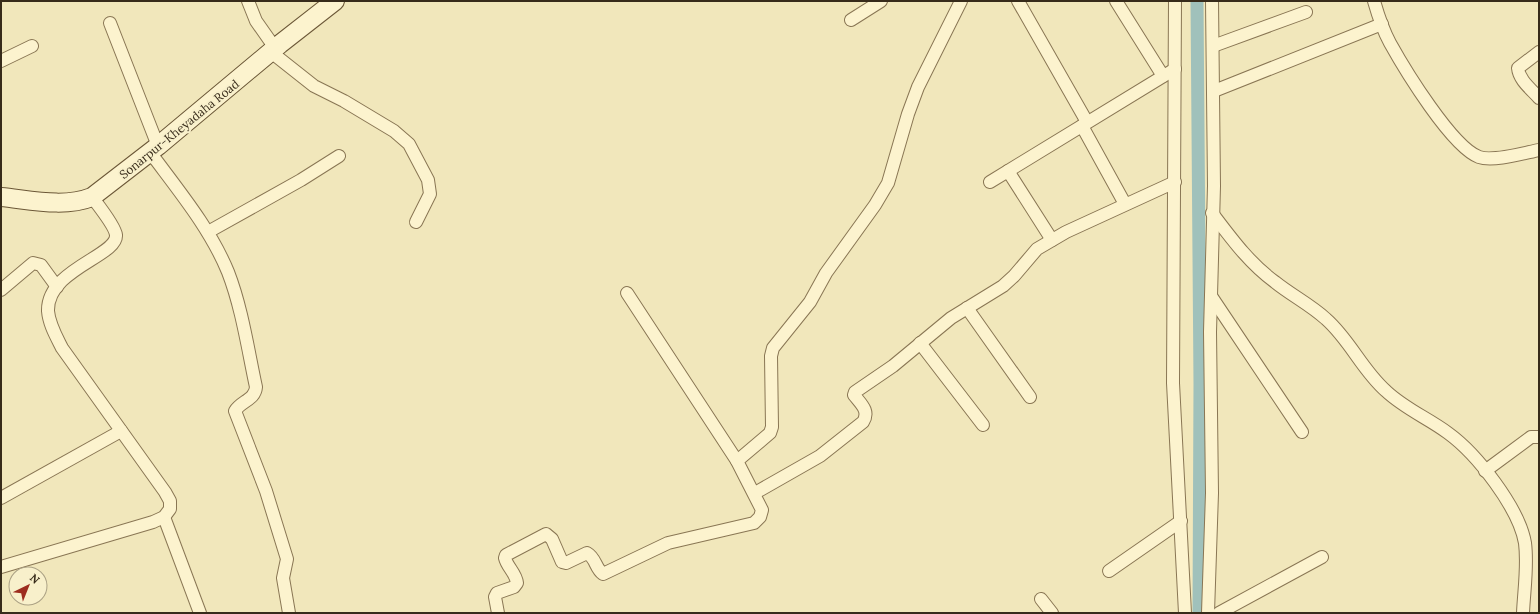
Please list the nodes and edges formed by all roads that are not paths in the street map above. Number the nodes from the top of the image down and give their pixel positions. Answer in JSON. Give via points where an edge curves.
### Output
{"nodes":[{"id":1,"x":248,"y":1,"type":"edge"},
{"id":2,"x":335,"y":1,"type":"edge"},
{"id":3,"x":881,"y":1,"type":"edge"},
{"id":4,"x":961,"y":1,"type":"edge"},
{"id":5,"x":1018,"y":1,"type":"edge"},
{"id":6,"x":1116,"y":1,"type":"edge"},
{"id":7,"x":1175,"y":1,"type":"edge"},
{"id":8,"x":1212,"y":1,"type":"edge"},
{"id":9,"x":1374,"y":1,"type":"edge"},
{"id":10,"x":1306,"y":12,"type":"dead end"},
{"id":11,"x":850,"y":20,"type":"dead end"},
{"id":12,"x":110,"y":23,"type":"dead end"},
{"id":13,"x":1382,"y":24,"type":"junction"},
{"id":14,"x":32,"y":46,"type":"dead end"},
{"id":15,"x":1213,"y":46,"type":"junction"},
{"id":16,"x":273,"y":50,"type":"junction"},
{"id":17,"x":1539,"y":52,"type":"edge"},
{"id":18,"x":1,"y":61,"type":"edge"},
{"id":19,"x":1175,"y":69,"type":"junction"},
{"id":20,"x":1163,"y":76,"type":"junction"},
{"id":21,"x":1214,"y":91,"type":"junction"},
{"id":22,"x":1539,"y":98,"type":"edge"},
{"id":23,"x":1085,"y":124,"type":"junction"},
{"id":24,"x":154,"y":149,"type":"junction"},
{"id":25,"x":1539,"y":150,"type":"edge"},
{"id":26,"x":339,"y":156,"type":"dead end"},
{"id":27,"x":1008,"y":171,"type":"junction"},
{"id":28,"x":990,"y":182,"type":"dead end"},
{"id":29,"x":1175,"y":182,"type":"junction"},
{"id":30,"x":92,"y":196,"type":"junction"},
{"id":31,"x":1,"y":197,"type":"edge"},
{"id":32,"x":1125,"y":204,"type":"junction"},
{"id":33,"x":1212,"y":212,"type":"junction"},
{"id":34,"x":416,"y":222,"type":"dead end"},
{"id":35,"x":208,"y":232,"type":"junction"},
{"id":36,"x":1052,"y":240,"type":"junction"},
{"id":37,"x":57,"y":287,"type":"junction"},
{"id":38,"x":1,"y":290,"type":"edge"},
{"id":39,"x":627,"y":293,"type":"dead end"},
{"id":40,"x":1210,"y":296,"type":"junction"},
{"id":41,"x":967,"y":308,"type":"junction"},
{"id":42,"x":920,"y":343,"type":"junction"},
{"id":43,"x":1030,"y":397,"type":"dead end"},
{"id":44,"x":983,"y":425,"type":"dead end"},
{"id":45,"x":122,"y":431,"type":"junction"},
{"id":46,"x":1302,"y":432,"type":"dead end"},
{"id":47,"x":1539,"y":437,"type":"edge"},
{"id":48,"x":737,"y":462,"type":"junction"},
{"id":49,"x":1485,"y":471,"type":"junction"},
{"id":50,"x":755,"y":493,"type":"junction"},
{"id":51,"x":1,"y":498,"type":"edge"},
{"id":52,"x":164,"y":516,"type":"junction"},
{"id":53,"x":1181,"y":521,"type":"junction"},
{"id":54,"x":1322,"y":557,"type":"dead end"},
{"id":55,"x":1,"y":567,"type":"edge"},
{"id":56,"x":1109,"y":571,"type":"dead end"},
{"id":57,"x":1041,"y":599,"type":"dead end"},
{"id":58,"x":200,"y":613,"type":"edge"},
{"id":59,"x":289,"y":613,"type":"edge"},
{"id":60,"x":498,"y":613,"type":"edge"},
{"id":61,"x":1052,"y":613,"type":"edge"},
{"id":62,"x":1185,"y":613,"type":"edge"},
{"id":63,"x":1208,"y":613,"type":"edge"},
{"id":64,"x":1219,"y":613,"type":"edge"},
{"id":65,"x":1523,"y":613,"type":"edge"}],
"edges":[{"from":1,"to":16,"type":"street"},
{"from":2,"to":16,"type":"main road","name":"Sonarpur-Kheyadaha Road"},
{"from":3,"to":11,"type":"street"},
{"from":4,"to":48,"type":"street","via":[[918,87],[888,183],[826,273],[810,302],[773,348],[772,427],[770,433]]},
{"from":5,"to":23,"type":"street"},
{"from":6,"to":20,"type":"street"},
{"from":7,"to":19,"type":"street"},
{"from":8,"to":15,"type":"street"},
{"from":9,"to":13,"type":"street"},
{"from":10,"to":15,"type":"street"},
{"from":12,"to":24,"type":"street"},
{"from":13,"to":21,"type":"street"},
{"from":13,"to":25,"type":"street","via":[[1409,74],[1451,136],[1466,149],[1479,157],[1491,158]]},
{"from":14,"to":18,"type":"street"},
{"from":15,"to":21,"type":"street"},
{"from":16,"to":24,"type":"main road","name":"Sonarpur-Kheyadaha Road"},
{"from":16,"to":34,"type":"street","via":[[314,86],[344,101],[409,144],[428,180],[430,194]]},
{"from":17,"to":22,"type":"street","via":[[1518,68],[1518,74]]},
{"from":19,"to":20,"type":"street"},
{"from":19,"to":29,"type":"street"},
{"from":20,"to":23,"type":"street"},
{"from":21,"to":33,"type":"street"},
{"from":23,"to":27,"type":"street"},
{"from":23,"to":32,"type":"street"},
{"from":24,"to":30,"type":"main road","name":"Sonarpur-Kheyadaha Road"},
{"from":24,"to":35,"type":"street"},
{"from":26,"to":35,"type":"street"},
{"from":27,"to":28,"type":"street"},
{"from":27,"to":36,"type":"street"},
{"from":29,"to":32,"type":"street"},
{"from":29,"to":53,"type":"street","via":[[1173,383]]},
{"from":30,"to":31,"type":"main road","name":"Sonarpur-Kheyadaha Road","via":[[82,201],[69,202]]},
{"from":30,"to":37,"type":"street","via":[[112,227],[116,241],[110,248],[78,267]]},
{"from":32,"to":36,"type":"street"},
{"from":33,"to":40,"type":"street"},
{"from":33,"to":49,"type":"street","via":[[1248,258],[1273,281],[1326,319],[1385,391],[1405,407],[1450,434]]},
{"from":35,"to":59,"type":"street","via":[[228,272],[256,388],[256,393],[235,411],[268,498],[287,559],[283,578]]},
{"from":36,"to":41,"type":"street","via":[[1037,249],[1003,286]]},
{"from":37,"to":38,"type":"street","via":[[41,265],[33,263]]},
{"from":37,"to":45,"type":"street","via":[[53,291],[48,310],[52,329],[62,348]]},
{"from":39,"to":48,"type":"street"},
{"from":40,"to":46,"type":"street"},
{"from":40,"to":63,"type":"street","via":[[1212,492]]},
{"from":41,"to":42,"type":"street"},
{"from":41,"to":43,"type":"street"},
{"from":42,"to":44,"type":"street"},
{"from":42,"to":50,"type":"street","via":[[893,366],[855,392],[854,395],[866,412],[862,422],[820,456]]},
{"from":45,"to":51,"type":"street"},
{"from":45,"to":52,"type":"street","via":[[170,502],[170,509]]},
{"from":47,"to":49,"type":"street","via":[[1531,437]]},
{"from":48,"to":50,"type":"street"},
{"from":49,"to":65,"type":"street","via":[[1511,507],[1525,543]]},
{"from":50,"to":60,"type":"street","via":[[762,510],[754,523],[668,542],[603,574],[587,553],[566,563],[562,562],[552,539],[546,534],[540,536],[506,555],[506,563],[517,583],[514,587],[497,593],[495,597]]},
{"from":52,"to":55,"type":"street","via":[[153,522]]},
{"from":52,"to":58,"type":"street"},
{"from":53,"to":56,"type":"street"},
{"from":53,"to":62,"type":"street"},
{"from":54,"to":64,"type":"street"},
{"from":57,"to":61,"type":"street"}]}
